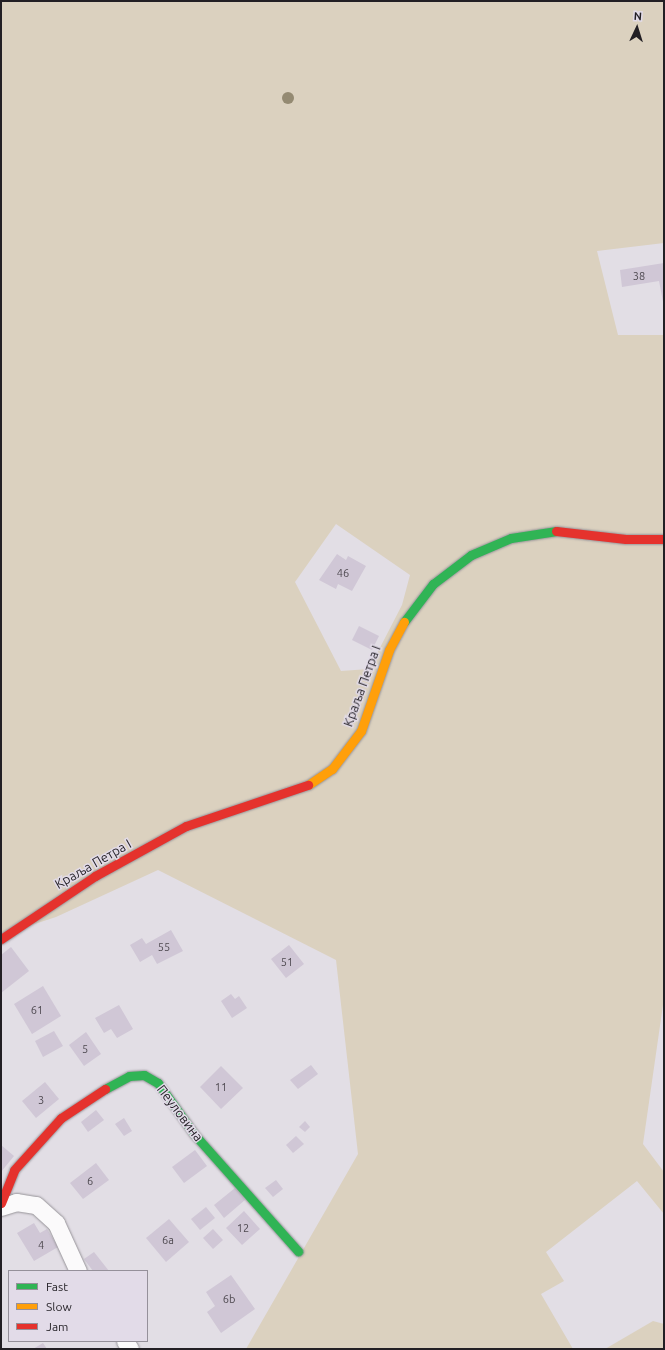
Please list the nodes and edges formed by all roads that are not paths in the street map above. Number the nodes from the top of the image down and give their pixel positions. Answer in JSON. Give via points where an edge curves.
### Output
{"nodes":[{"id":1,"x":664,"y":539,"type":"edge"},
{"id":2,"x":1,"y":939,"type":"edge"},
{"id":3,"x":1,"y":1203,"type":"edge"},
{"id":4,"x":1,"y":1207,"type":"edge"},
{"id":5,"x":298,"y":1251,"type":"dead end"},
{"id":6,"x":78,"y":1270,"type":"edge"}],
"edges":[{"from":1,"to":2,"type":"street","name":"Краља Петра I","via":[[626,539],[554,531],[511,538],[471,555],[433,584],[408,614],[382,667],[361,731],[332,769],[315,782],[291,792],[186,826],[95,876]]},
{"from":3,"to":5,"type":"street","name":"Пеуловина","via":[[14,1170],[61,1118],[97,1093],[129,1076],[144,1075],[158,1083],[194,1134]]},
{"from":4,"to":6,"type":"street","via":[[16,1202],[36,1205],[56,1223]]}]}
